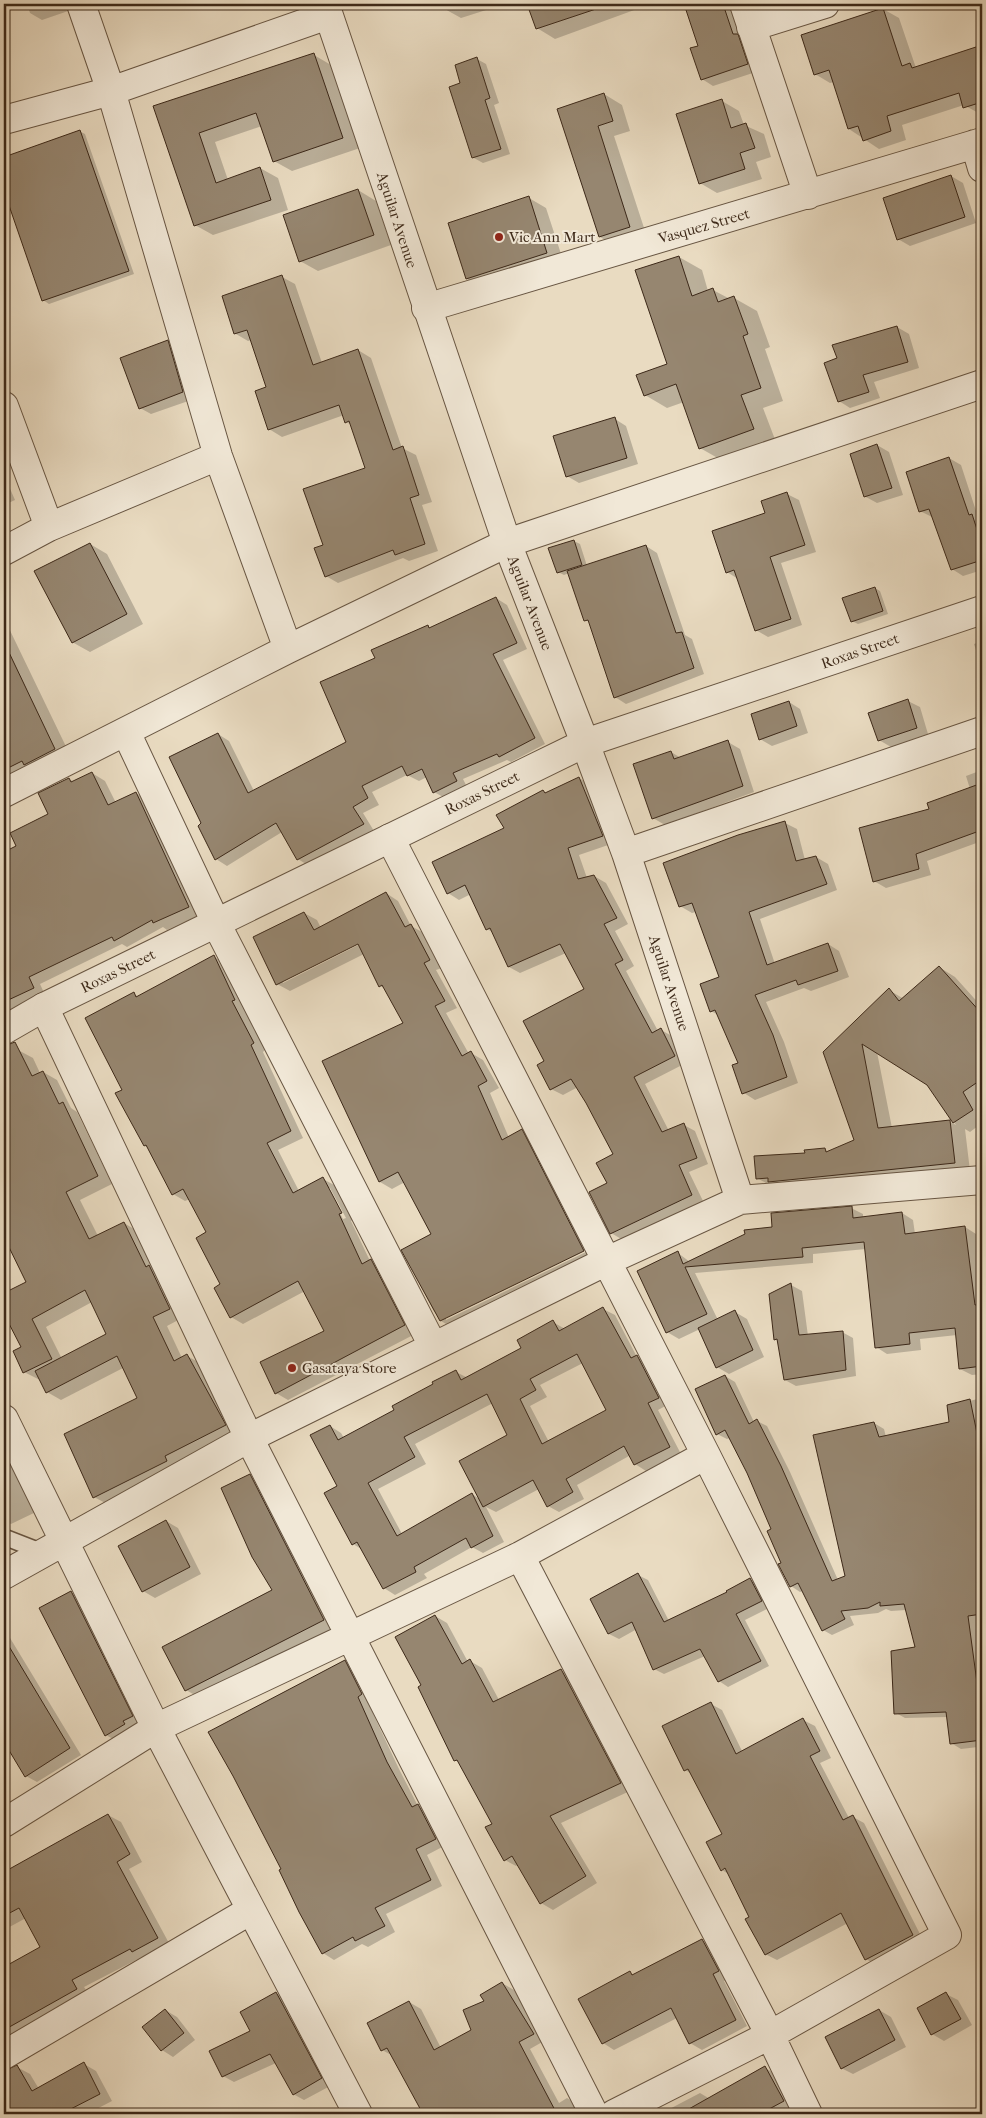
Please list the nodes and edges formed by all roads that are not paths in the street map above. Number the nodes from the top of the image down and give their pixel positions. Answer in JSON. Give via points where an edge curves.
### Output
{"nodes":[{"id":1,"x":81,"y":4,"type":"edge"},
{"id":2,"x":825,"y":4,"type":"edge"},
{"id":3,"x":326,"y":10,"type":"edge"},
{"id":4,"x":748,"y":15,"type":"edge"},
{"id":5,"x":111,"y":91,"type":"junction"},
{"id":6,"x":4,"y":120,"type":"edge"},
{"id":7,"x":980,"y":151,"type":"edge"},
{"id":8,"x":808,"y":195,"type":"junction"},
{"id":9,"x":426,"y":308,"type":"junction"},
{"id":10,"x":982,"y":384,"type":"edge"},
{"id":11,"x":4,"y":406,"type":"edge"},
{"id":12,"x":218,"y":456,"type":"junction"},
{"id":13,"x":49,"y":527,"type":"junction"},
{"id":14,"x":507,"y":543,"type":"junction"},
{"id":15,"x":4,"y":551,"type":"edge"},
{"id":16,"x":982,"y":610,"type":"edge"},
{"id":17,"x":288,"y":649,"type":"junction"},
{"id":18,"x":982,"y":731,"type":"edge"},
{"id":19,"x":126,"y":732,"type":"junction"},
{"id":20,"x":584,"y":743,"type":"junction"},
{"id":21,"x":4,"y":793,"type":"edge"},
{"id":22,"x":390,"y":838,"type":"junction"},
{"id":23,"x":626,"y":853,"type":"junction"},
{"id":24,"x":216,"y":923,"type":"junction"},
{"id":25,"x":44,"y":1008,"type":"junction"},
{"id":26,"x":4,"y":1030,"type":"edge"},
{"id":27,"x":982,"y":1180,"type":"edge"},
{"id":28,"x":740,"y":1200,"type":"junction"},
{"id":29,"x":607,"y":1261,"type":"junction"},
{"id":30,"x":433,"y":1346,"type":"junction"},
{"id":31,"x":4,"y":1419,"type":"edge"},
{"id":32,"x":250,"y":1438,"type":"junction"},
{"id":33,"x":706,"y":1455,"type":"junction"},
{"id":34,"x":4,"y":1537,"type":"edge"},
{"id":35,"x":54,"y":1547,"type":"junction"},
{"id":36,"x":520,"y":1556,"type":"junction"},
{"id":37,"x":4,"y":1576,"type":"edge"},
{"id":38,"x":349,"y":1635,"type":"junction"},
{"id":39,"x":156,"y":1728,"type":"junction"},
{"id":40,"x":4,"y":1823,"type":"edge"},
{"id":41,"x":251,"y":1910,"type":"junction"},
{"id":42,"x":770,"y":2035,"type":"junction"},
{"id":43,"x":4,"y":2055,"type":"edge"},
{"id":44,"x":358,"y":2114,"type":"edge"},
{"id":45,"x":594,"y":2114,"type":"edge"},
{"id":46,"x":614,"y":2114,"type":"edge"},
{"id":47,"x":808,"y":2114,"type":"edge"}],
"edges":[{"from":1,"to":5,"type":"street"},
{"from":2,"to":4,"type":"street"},
{"from":3,"to":5,"type":"street"},
{"from":3,"to":9,"type":"street","name":"Aguilar Avenue"},
{"from":4,"to":8,"type":"street"},
{"from":5,"to":6,"type":"street"},
{"from":5,"to":12,"type":"street"},
{"from":7,"to":8,"type":"street","name":"Vasquez Street"},
{"from":8,"to":9,"type":"street","name":"Vasquez Street"},
{"from":9,"to":14,"type":"street","name":"Aguilar Avenue"},
{"from":10,"to":14,"type":"street"},
{"from":11,"to":13,"type":"street"},
{"from":12,"to":13,"type":"street"},
{"from":12,"to":17,"type":"street"},
{"from":13,"to":15,"type":"street"},
{"from":14,"to":17,"type":"street"},
{"from":14,"to":20,"type":"street","name":"Aguilar Avenue"},
{"from":16,"to":20,"type":"street","name":"Roxas Street"},
{"from":17,"to":19,"type":"street"},
{"from":18,"to":23,"type":"street"},
{"from":19,"to":21,"type":"street"},
{"from":19,"to":24,"type":"street"},
{"from":20,"to":22,"type":"street","name":"Roxas Street"},
{"from":20,"to":23,"type":"street","name":"Aguilar Avenue"},
{"from":22,"to":24,"type":"street","name":"Roxas Street"},
{"from":22,"to":29,"type":"street"},
{"from":23,"to":28,"type":"street","name":"Aguilar Avenue"},
{"from":24,"to":25,"type":"street","name":"Roxas Street"},
{"from":24,"to":30,"type":"street"},
{"from":25,"to":26,"type":"street","name":"Roxas Street"},
{"from":25,"to":32,"type":"street"},
{"from":27,"to":28,"type":"street"},
{"from":28,"to":29,"type":"street"},
{"from":29,"to":30,"type":"street"},
{"from":29,"to":33,"type":"street"},
{"from":30,"to":32,"type":"street"},
{"from":31,"to":35,"type":"street"},
{"from":32,"to":35,"type":"street"},
{"from":32,"to":38,"type":"street"},
{"from":33,"to":36,"type":"street"},
{"from":33,"to":42,"type":"street","via":[[947,1935]]},
{"from":34,"to":35,"type":"lane"},
{"from":35,"to":37,"type":"street"},
{"from":35,"to":39,"type":"street"},
{"from":36,"to":38,"type":"street"},
{"from":36,"to":42,"type":"street"},
{"from":38,"to":39,"type":"street"},
{"from":38,"to":45,"type":"street"},
{"from":39,"to":40,"type":"street"},
{"from":39,"to":41,"type":"street"},
{"from":41,"to":43,"type":"street"},
{"from":41,"to":44,"type":"street"},
{"from":42,"to":46,"type":"street"},
{"from":42,"to":47,"type":"street"}]}
